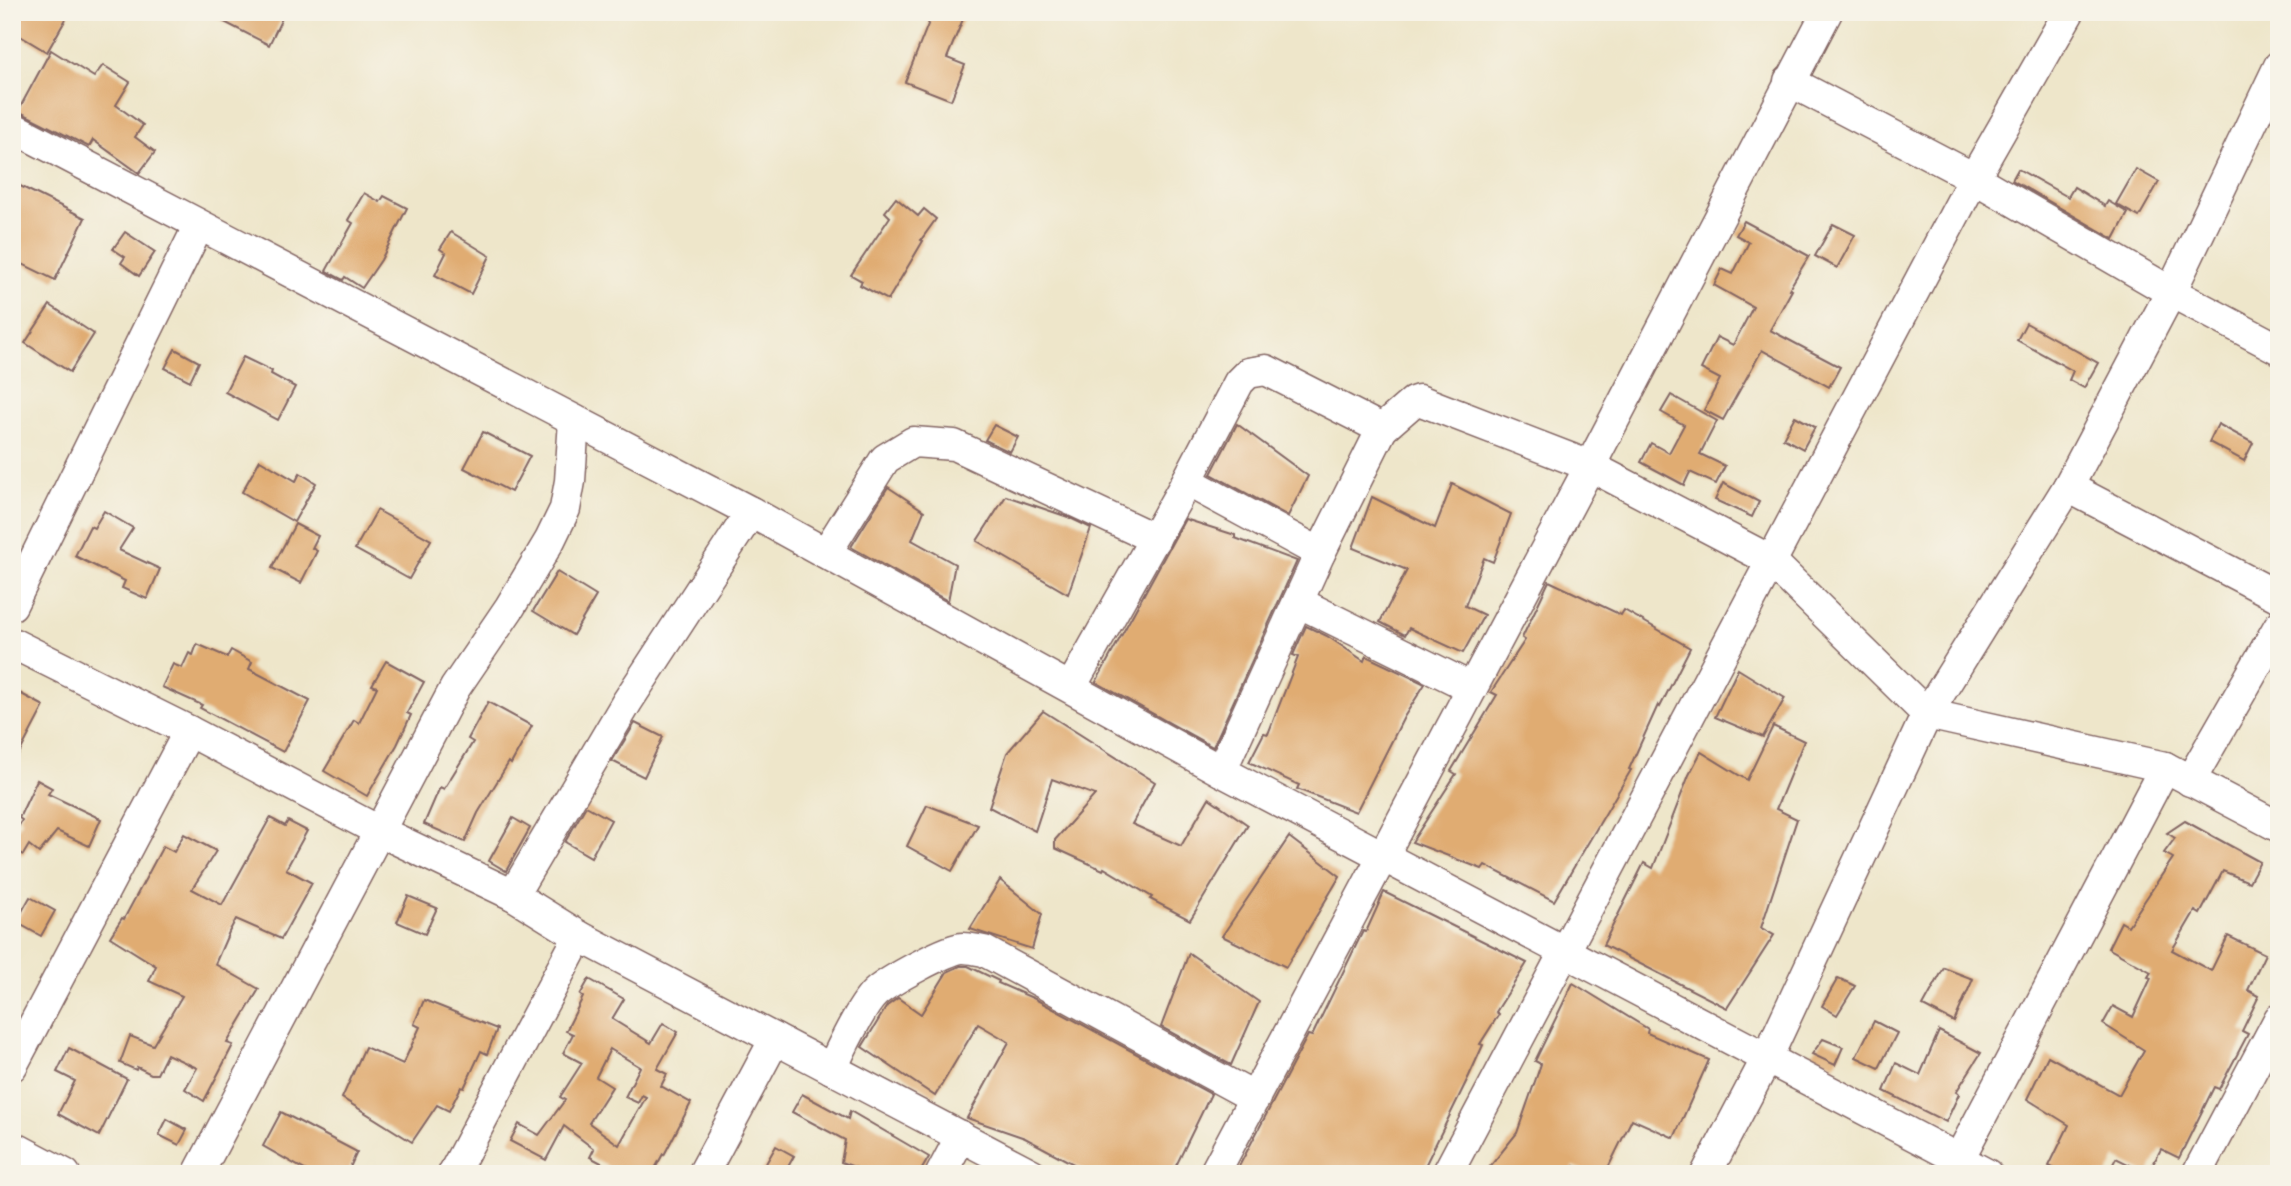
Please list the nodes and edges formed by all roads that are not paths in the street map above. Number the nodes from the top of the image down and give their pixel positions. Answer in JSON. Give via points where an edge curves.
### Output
{"nodes":[{"id":1,"x":1827,"y":12,"type":"edge"},
{"id":2,"x":2069,"y":12,"type":"edge"},
{"id":3,"x":2278,"y":71,"type":"edge"},
{"id":4,"x":1789,"y":81,"type":"junction"},
{"id":5,"x":12,"y":127,"type":"edge"},
{"id":6,"x":1974,"y":178,"type":"junction"},
{"id":7,"x":199,"y":225,"type":"junction"},
{"id":8,"x":2171,"y":292,"type":"junction"},
{"id":9,"x":2279,"y":349,"type":"edge"},
{"id":10,"x":575,"y":420,"type":"junction"},
{"id":11,"x":1382,"y":429,"type":"junction"},
{"id":12,"x":1590,"y":466,"type":"junction"},
{"id":13,"x":1188,"y":481,"type":"junction"},
{"id":14,"x":2068,"y":487,"type":"junction"},
{"id":15,"x":751,"y":512,"type":"junction"},
{"id":16,"x":1155,"y":539,"type":"junction"},
{"id":17,"x":826,"y":553,"type":"junction"},
{"id":18,"x":1320,"y":553,"type":"junction"},
{"id":19,"x":1770,"y":560,"type":"junction"},
{"id":20,"x":2279,"y":597,"type":"edge"},
{"id":21,"x":1298,"y":603,"type":"junction"},
{"id":22,"x":12,"y":605,"type":"edge"},
{"id":23,"x":2279,"y":626,"type":"edge"},
{"id":24,"x":12,"y":643,"type":"edge"},
{"id":25,"x":1071,"y":687,"type":"junction"},
{"id":26,"x":1472,"y":688,"type":"junction"},
{"id":27,"x":1927,"y":714,"type":"junction"},
{"id":28,"x":189,"y":731,"type":"junction"},
{"id":29,"x":1221,"y":771,"type":"junction"},
{"id":30,"x":2177,"y":774,"type":"junction"},
{"id":31,"x":2279,"y":827,"type":"edge"},
{"id":32,"x":379,"y":831,"type":"junction"},
{"id":33,"x":1383,"y":856,"type":"junction"},
{"id":34,"x":513,"y":895,"type":"junction"},
{"id":35,"x":579,"y":936,"type":"junction"},
{"id":36,"x":1564,"y":952,"type":"junction"},
{"id":37,"x":2279,"y":1019,"type":"edge"},
{"id":38,"x":775,"y":1039,"type":"junction"},
{"id":39,"x":1767,"y":1058,"type":"junction"},
{"id":40,"x":12,"y":1066,"type":"edge"},
{"id":41,"x":832,"y":1069,"type":"junction"},
{"id":42,"x":1255,"y":1098,"type":"junction"},
{"id":43,"x":961,"y":1136,"type":"junction"},
{"id":44,"x":12,"y":1146,"type":"edge"},
{"id":45,"x":1955,"y":1166,"type":"edge"},
{"id":46,"x":65,"y":1174,"type":"edge"},
{"id":47,"x":198,"y":1174,"type":"edge"},
{"id":48,"x":453,"y":1174,"type":"edge"},
{"id":49,"x":703,"y":1174,"type":"edge"},
{"id":50,"x":941,"y":1174,"type":"edge"},
{"id":51,"x":1032,"y":1174,"type":"edge"},
{"id":52,"x":1214,"y":1174,"type":"edge"},
{"id":53,"x":1447,"y":1174,"type":"edge"},
{"id":54,"x":1706,"y":1174,"type":"edge"},
{"id":55,"x":1987,"y":1174,"type":"edge"},
{"id":56,"x":2197,"y":1174,"type":"edge"}],
"edges":[{"from":1,"to":4,"type":"street"},
{"from":2,"to":6,"type":"street"},
{"from":3,"to":8,"type":"street"},
{"from":4,"to":6,"type":"street"},
{"from":4,"to":12,"type":"street"},
{"from":5,"to":7,"type":"street"},
{"from":6,"to":8,"type":"street"},
{"from":6,"to":19,"type":"street"},
{"from":7,"to":10,"type":"street"},
{"from":7,"to":22,"type":"street"},
{"from":8,"to":9,"type":"street"},
{"from":8,"to":14,"type":"street"},
{"from":10,"to":15,"type":"street"},
{"from":10,"to":32,"type":"street","via":[[565,509],[510,607],[454,688]]},
{"from":11,"to":12,"type":"street","via":[[1419,400]]},
{"from":11,"to":13,"type":"street","via":[[1266,370],[1248,373],[1238,382]]},
{"from":11,"to":18,"type":"street"},
{"from":12,"to":19,"type":"street"},
{"from":12,"to":26,"type":"street"},
{"from":13,"to":16,"type":"street"},
{"from":13,"to":18,"type":"street"},
{"from":14,"to":20,"type":"street"},
{"from":14,"to":27,"type":"street"},
{"from":15,"to":17,"type":"street"},
{"from":15,"to":34,"type":"street","via":[[627,702]]},
{"from":16,"to":17,"type":"street","via":[[954,445],[913,442],[885,458]]},
{"from":16,"to":25,"type":"street"},
{"from":17,"to":25,"type":"street"},
{"from":18,"to":21,"type":"street"},
{"from":19,"to":27,"type":"street"},
{"from":19,"to":36,"type":"street"},
{"from":21,"to":26,"type":"street"},
{"from":21,"to":29,"type":"street"},
{"from":23,"to":30,"type":"street"},
{"from":24,"to":28,"type":"street"},
{"from":25,"to":29,"type":"street"},
{"from":26,"to":33,"type":"street"},
{"from":27,"to":30,"type":"street"},
{"from":27,"to":39,"type":"street"},
{"from":28,"to":32,"type":"street"},
{"from":28,"to":40,"type":"street"},
{"from":29,"to":33,"type":"street"},
{"from":30,"to":31,"type":"street"},
{"from":30,"to":45,"type":"street"},
{"from":32,"to":34,"type":"street"},
{"from":32,"to":47,"type":"street"},
{"from":33,"to":36,"type":"street"},
{"from":33,"to":42,"type":"street"},
{"from":34,"to":35,"type":"street"},
{"from":35,"to":38,"type":"street"},
{"from":35,"to":48,"type":"street"},
{"from":36,"to":39,"type":"street"},
{"from":36,"to":53,"type":"street"},
{"from":37,"to":56,"type":"street"},
{"from":38,"to":41,"type":"street"},
{"from":38,"to":49,"type":"street"},
{"from":39,"to":45,"type":"street"},
{"from":39,"to":54,"type":"street"},
{"from":41,"to":42,"type":"street","via":[[874,994],[962,948],[984,951]]},
{"from":41,"to":43,"type":"street"},
{"from":42,"to":52,"type":"street"},
{"from":43,"to":50,"type":"street"},
{"from":43,"to":51,"type":"street"},
{"from":44,"to":46,"type":"street"},
{"from":45,"to":55,"type":"street"}]}
